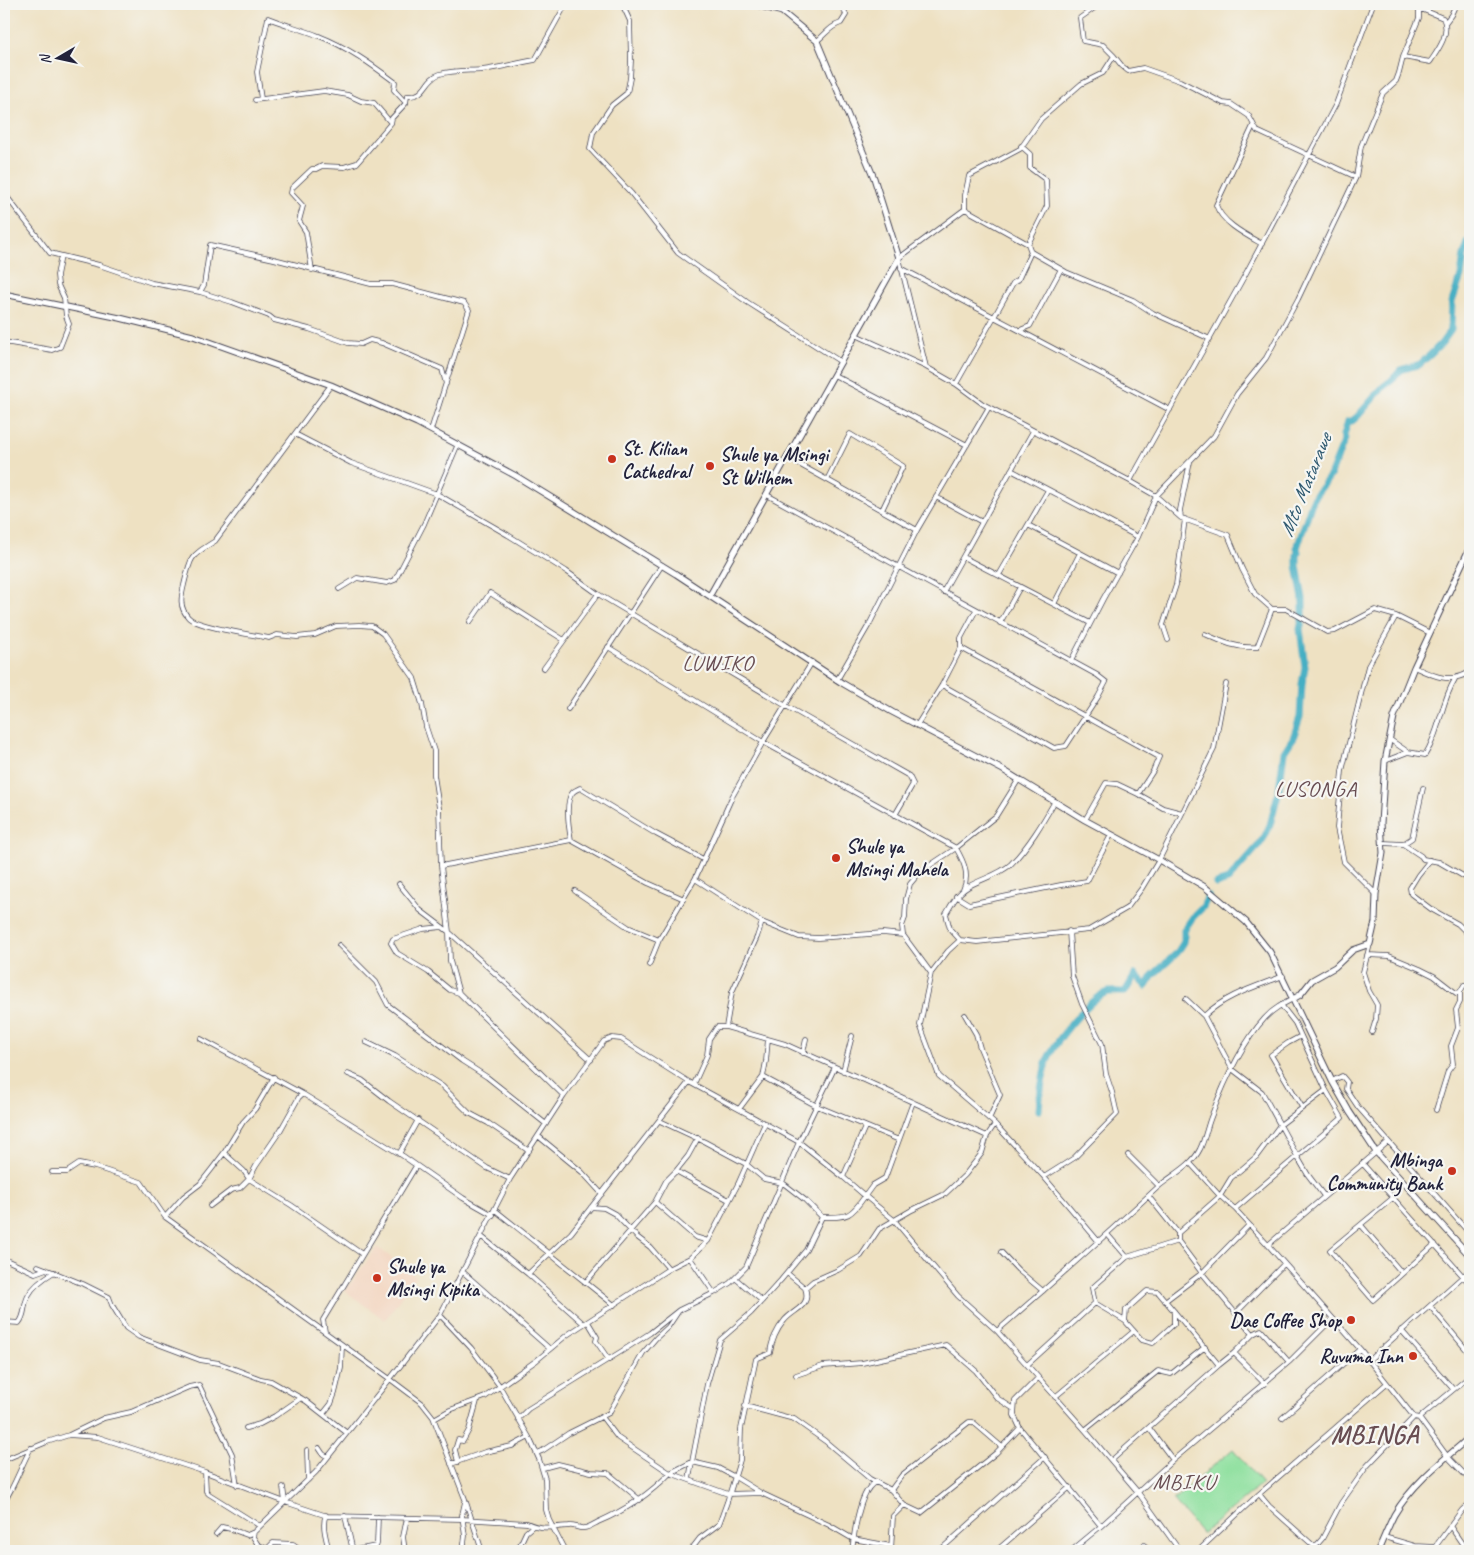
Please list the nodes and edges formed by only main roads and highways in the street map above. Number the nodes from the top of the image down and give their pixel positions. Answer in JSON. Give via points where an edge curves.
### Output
{"nodes":[{"id":1,"x":753,"y":4,"type":"edge"},
{"id":2,"x":4,"y":294,"type":"edge"},
{"id":3,"x":1470,"y":547,"type":"edge"},
{"id":4,"x":710,"y":596,"type":"junction"},
{"id":5,"x":1293,"y":999,"type":"junction"},
{"id":6,"x":1470,"y":1256,"type":"edge"},
{"id":7,"x":1470,"y":1437,"type":"edge"},
{"id":8,"x":1378,"y":1551,"type":"edge"}],
"edges":[{"from":1,"to":4,"type":"main road","via":[[782,12],[817,40],[874,178],[899,258]]},
{"from":2,"to":4,"type":"main road","via":[[193,336],[331,385],[431,430],[516,476]]},
{"from":3,"to":5,"type":"main road","via":[[1414,666],[1394,717],[1385,761],[1384,853],[1370,944],[1353,950],[1335,967],[1312,980]]},
{"from":4,"to":5,"type":"main road","via":[[837,680],[1019,779],[1205,887],[1246,922],[1270,952]]},
{"from":5,"to":6,"type":"main road","via":[[1332,1081],[1376,1152]]},
{"from":7,"to":8,"type":"main road","via":[[1411,1492],[1394,1515]]}]}
